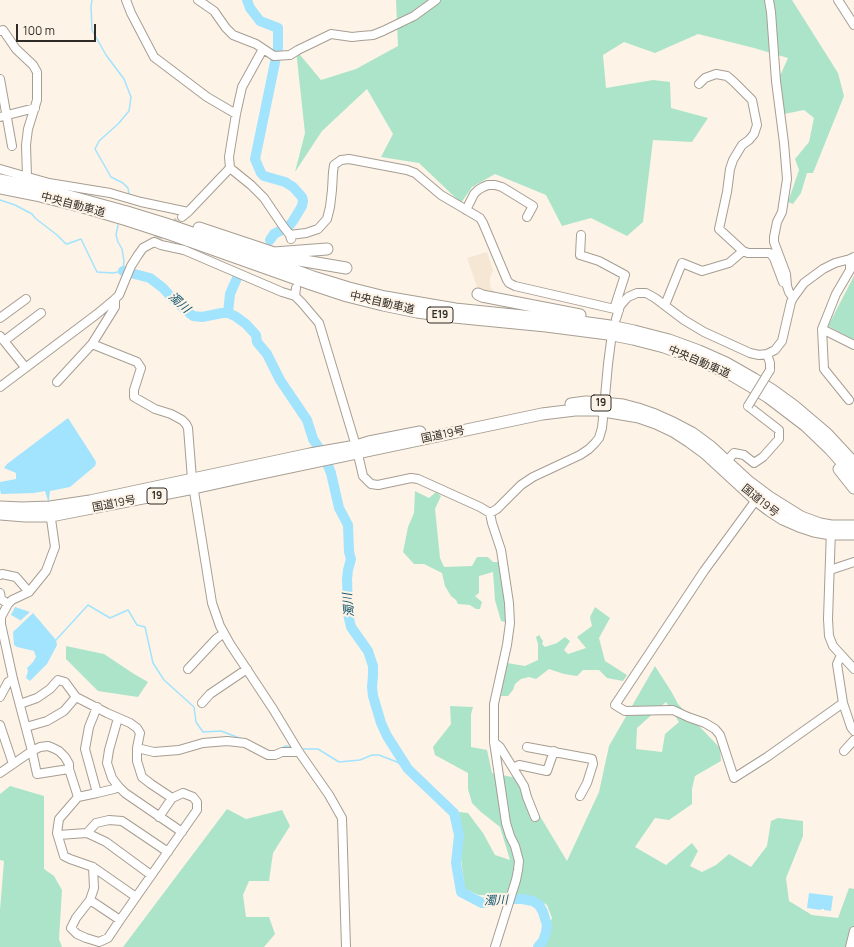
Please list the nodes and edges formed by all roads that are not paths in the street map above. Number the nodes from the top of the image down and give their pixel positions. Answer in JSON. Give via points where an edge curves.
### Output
{"nodes":[{"id":1,"x":126,"y":0,"type":"edge"},
{"id":2,"x":198,"y":0,"type":"edge"},
{"id":3,"x":436,"y":0,"type":"edge"},
{"id":4,"x":769,"y":0,"type":"edge"},
{"id":5,"x":838,"y":0,"type":"edge"},
{"id":6,"x":854,"y":25,"type":"edge"},
{"id":7,"x":1,"y":29,"type":"edge"},
{"id":8,"x":263,"y":49,"type":"junction"},
{"id":9,"x":0,"y":79,"type":"edge"},
{"id":10,"x":699,"y":84,"type":"dead end"},
{"id":11,"x":35,"y":108,"type":"junction"},
{"id":12,"x":236,"y":114,"type":"junction"},
{"id":13,"x":3,"y":116,"type":"edge"},
{"id":14,"x":12,"y":146,"type":"dead end"},
{"id":15,"x":230,"y":168,"type":"junction"},
{"id":16,"x":0,"y":169,"type":"edge"},
{"id":17,"x":27,"y":176,"type":"junction"},
{"id":18,"x":0,"y":180,"type":"edge"},
{"id":19,"x":0,"y":188,"type":"edge"},
{"id":20,"x":84,"y":200,"type":"junction"},
{"id":21,"x":466,"y":210,"type":"junction"},
{"id":22,"x":527,"y":217,"type":"dead end"},
{"id":23,"x":581,"y":235,"type":"dead end"},
{"id":24,"x":327,"y":249,"type":"dead end"},
{"id":25,"x":744,"y":251,"type":"junction"},
{"id":26,"x":274,"y":252,"type":"junction"},
{"id":27,"x":852,"y":258,"type":"edge"},
{"id":28,"x":346,"y":268,"type":"dead end"},
{"id":29,"x":787,"y":286,"type":"junction"},
{"id":30,"x":478,"y":294,"type":"dead end"},
{"id":31,"x":116,"y":298,"type":"junction"},
{"id":32,"x":793,"y":298,"type":"junction"},
{"id":33,"x":26,"y":299,"type":"dead end"},
{"id":34,"x":665,"y":305,"type":"junction"},
{"id":35,"x":41,"y":313,"type":"dead end"},
{"id":36,"x":616,"y":313,"type":"junction"},
{"id":37,"x":0,"y":318,"type":"edge"},
{"id":38,"x":822,"y":329,"type":"junction"},
{"id":39,"x":2,"y":338,"type":"edge"},
{"id":40,"x":612,"y":341,"type":"dead end"},
{"id":41,"x":92,"y":344,"type":"junction"},
{"id":42,"x":854,"y":345,"type":"edge"},
{"id":43,"x":767,"y":354,"type":"junction"},
{"id":44,"x":726,"y":363,"type":"junction"},
{"id":45,"x":25,"y":367,"type":"junction"},
{"id":46,"x":57,"y":382,"type":"dead end"},
{"id":47,"x":0,"y":387,"type":"edge"},
{"id":48,"x":605,"y":396,"type":"dead end"},
{"id":49,"x":768,"y":397,"type":"junction"},
{"id":50,"x":848,"y":400,"type":"dead end"},
{"id":51,"x":603,"y":418,"type":"dead end"},
{"id":52,"x":356,"y":450,"type":"junction"},
{"id":53,"x":727,"y":461,"type":"junction"},
{"id":54,"x":854,"y":462,"type":"edge"},
{"id":55,"x":854,"y":476,"type":"edge"},
{"id":56,"x":193,"y":484,"type":"junction"},
{"id":57,"x":854,"y":488,"type":"edge"},
{"id":58,"x":756,"y":500,"type":"junction"},
{"id":59,"x":0,"y":506,"type":"edge"},
{"id":60,"x":50,"y":511,"type":"junction"},
{"id":61,"x":490,"y":513,"type":"junction"},
{"id":62,"x":0,"y":514,"type":"edge"},
{"id":63,"x":854,"y":526,"type":"edge"},
{"id":64,"x":831,"y":530,"type":"junction"},
{"id":65,"x":854,"y":534,"type":"edge"},
{"id":66,"x":854,"y":562,"type":"edge"},
{"id":67,"x":830,"y":570,"type":"junction"},
{"id":68,"x":0,"y":575,"type":"edge"},
{"id":69,"x":29,"y":592,"type":"junction"},
{"id":70,"x":0,"y":594,"type":"edge"},
{"id":71,"x":8,"y":604,"type":"junction"},
{"id":72,"x":224,"y":634,"type":"junction"},
{"id":73,"x":841,"y":655,"type":"junction"},
{"id":74,"x":188,"y":668,"type":"dead end"},
{"id":75,"x":247,"y":669,"type":"junction"},
{"id":76,"x":854,"y":669,"type":"edge"},
{"id":77,"x":14,"y":679,"type":"junction"},
{"id":78,"x":0,"y":697,"type":"edge"},
{"id":79,"x":76,"y":697,"type":"junction"},
{"id":80,"x":202,"y":703,"type":"dead end"},
{"id":81,"x":843,"y":703,"type":"junction"},
{"id":82,"x":20,"y":704,"type":"junction"},
{"id":83,"x":97,"y":707,"type":"junction"},
{"id":84,"x":118,"y":718,"type":"junction"},
{"id":85,"x":0,"y":724,"type":"edge"},
{"id":86,"x":26,"y":727,"type":"junction"},
{"id":87,"x":854,"y":730,"type":"edge"},
{"id":88,"x":854,"y":740,"type":"edge"},
{"id":89,"x":494,"y":742,"type":"junction"},
{"id":90,"x":527,"y":747,"type":"dead end"},
{"id":91,"x":138,"y":748,"type":"junction"},
{"id":92,"x":298,"y":749,"type":"junction"},
{"id":93,"x":32,"y":751,"type":"junction"},
{"id":94,"x":844,"y":751,"type":"dead end"},
{"id":95,"x":554,"y":752,"type":"junction"},
{"id":96,"x":13,"y":764,"type":"junction"},
{"id":97,"x":513,"y":768,"type":"junction"},
{"id":98,"x":69,"y":769,"type":"junction"},
{"id":99,"x":0,"y":773,"type":"edge"},
{"id":100,"x":118,"y":786,"type":"junction"},
{"id":101,"x":97,"y":793,"type":"junction"},
{"id":102,"x":580,"y":796,"type":"dead end"},
{"id":103,"x":78,"y":797,"type":"junction"},
{"id":104,"x":172,"y":798,"type":"junction"},
{"id":105,"x":159,"y":817,"type":"junction"},
{"id":106,"x":535,"y":817,"type":"dead end"},
{"id":107,"x":182,"y":832,"type":"junction"},
{"id":108,"x":87,"y":833,"type":"junction"},
{"id":109,"x":58,"y":835,"type":"junction"},
{"id":110,"x":168,"y":852,"type":"junction"},
{"id":111,"x":93,"y":867,"type":"junction"},
{"id":112,"x":152,"y":875,"type":"junction"},
{"id":113,"x":136,"y":897,"type":"junction"},
{"id":114,"x":90,"y":900,"type":"junction"},
{"id":115,"x":120,"y":920,"type":"junction"},
{"id":116,"x":854,"y":931,"type":"edge"},
{"id":117,"x":98,"y":944,"type":"edge"},
{"id":118,"x":346,"y":947,"type":"edge"},
{"id":119,"x":495,"y":947,"type":"edge"},
{"id":120,"x":850,"y":947,"type":"edge"}],
"edges":[{"from":1,"to":12,"type":"street","via":[[154,57],[207,97]]},
{"from":2,"to":8,"type":"street","via":[[214,11],[233,35]]},
{"from":3,"to":8,"type":"street","via":[[408,20],[373,35],[331,34],[290,55],[274,56]]},
{"from":4,"to":29,"type":"street","via":[[787,179],[774,242],[786,274]]},
{"from":5,"to":6,"type":"street"},
{"from":7,"to":11,"type":"street","via":[[16,49],[33,65],[36,72]]},
{"from":8,"to":12,"type":"street","via":[[242,86]]},
{"from":9,"to":13,"type":"street"},
{"from":10,"to":25,"type":"street","via":[[705,78],[716,74],[727,76],[752,100],[757,124],[754,134],[742,144],[733,160],[719,229]]},
{"from":11,"to":13,"type":"street"},
{"from":11,"to":17,"type":"street","via":[[26,145]]},
{"from":12,"to":15,"type":"street","via":[[229,157]]},
{"from":13,"to":14,"type":"street"},
{"from":15,"to":17,"type":"street","via":[[185,215],[110,193]]},
{"from":15,"to":21,"type":"street","via":[[264,198],[291,237],[318,229],[327,219],[334,165],[341,160],[349,159],[411,172]]},
{"from":16,"to":17,"type":"street"},
{"from":18,"to":20,"type":"highway","name":"中央自動車道","number":"E19"},
{"from":19,"to":49,"type":"highway","name":"中央自動車道","number":"E19","via":[[127,220],[347,296],[383,305],[454,317],[633,338],[710,365]]},
{"from":20,"to":26,"type":"highway","via":[[115,204]]},
{"from":20,"to":44,"type":"highway","name":"中央自動車道","number":"E19","via":[[166,224],[349,288],[455,309],[610,326],[669,340]]},
{"from":21,"to":22,"type":"street","via":[[478,190],[495,185],[533,206]]},
{"from":21,"to":36,"type":"street","via":[[483,223],[510,283]]},
{"from":23,"to":36,"type":"street","via":[[580,255],[599,261],[625,275]]},
{"from":24,"to":26,"type":"highway"},
{"from":25,"to":29,"type":"street","via":[[748,254],[770,253]]},
{"from":25,"to":34,"type":"street","via":[[729,263],[702,270],[682,263]]},
{"from":26,"to":28,"type":"highway","via":[[293,259]]},
{"from":27,"to":32,"type":"street","via":[[823,269],[804,283]]},
{"from":27,"to":38,"type":"street","via":[[850,270],[836,294]]},
{"from":29,"to":32,"type":"street"},
{"from":30,"to":44,"type":"highway","via":[[639,327],[696,344],[713,352]]},
{"from":31,"to":41,"type":"street","via":[[115,307]]},
{"from":31,"to":45,"type":"street"},
{"from":31,"to":52,"type":"street","via":[[138,255],[143,248],[154,242],[184,250],[275,289],[296,292],[319,323]]},
{"from":32,"to":43,"type":"street","via":[[782,341],[775,350]]},
{"from":33,"to":37,"type":"street"},
{"from":34,"to":36,"type":"street","via":[[650,295],[637,293],[628,297]]},
{"from":34,"to":43,"type":"street","via":[[704,332],[750,353]]},
{"from":35,"to":39,"type":"street"},
{"from":38,"to":42,"type":"street"},
{"from":38,"to":50,"type":"street","via":[[824,369]]},
{"from":39,"to":45,"type":"street"},
{"from":40,"to":48,"type":"street"},
{"from":41,"to":46,"type":"street"},
{"from":41,"to":56,"type":"street","via":[[137,362],[141,368],[134,397],[155,409],[177,417],[186,424]]},
{"from":43,"to":53,"type":"street","bridge":true,"via":[[770,370],[748,406],[778,430],[778,439],[763,457],[754,463],[744,455],[734,453]]},
{"from":44,"to":54,"type":"highway","name":"中央自動車道","number":"E19","via":[[794,406],[827,434]]},
{"from":45,"to":47,"type":"street"},
{"from":49,"to":55,"type":"highway","name":"中央自動車道","number":"E19","via":[[806,426]]},
{"from":49,"to":57,"type":"highway","via":[[836,465]]},
{"from":51,"to":61,"type":"street","via":[[599,438],[589,449],[533,477]]},
{"from":52,"to":53,"type":"highway","name":"国道19号","number":"19","via":[[369,442],[550,406],[586,402],[623,405],[655,414],[692,433]]},
{"from":52,"to":56,"type":"highway","name":"国道19号","number":"19"},
{"from":52,"to":58,"type":"highway","name":"国道19号","number":"19","via":[[542,414],[598,410],[639,417],[673,431],[705,453]]},
{"from":52,"to":61,"type":"street","via":[[364,476],[371,484],[418,479]]},
{"from":53,"to":64,"type":"highway","name":"国道19号","number":"19","via":[[749,482],[788,509]]},
{"from":56,"to":60,"type":"highway","name":"国道19号","number":"19","via":[[90,501]]},
{"from":56,"to":72,"type":"street","via":[[212,603]]},
{"from":58,"to":64,"type":"highway","name":"国道19号","number":"19","via":[[799,526],[814,531]]},
{"from":58,"to":81,"type":"street","via":[[704,571],[615,705],[626,711],[674,710],[715,729],[720,734],[734,778]]},
{"from":59,"to":60,"type":"highway","name":"国道19号","number":"19"},
{"from":60,"to":62,"type":"highway","name":"国道19号","number":"19","via":[[25,516]]},
{"from":60,"to":69,"type":"street","via":[[55,547],[46,571]]},
{"from":61,"to":89,"type":"street","via":[[501,550],[510,622],[494,704]]},
{"from":63,"to":64,"type":"highway","name":"国道19号","number":"19"},
{"from":64,"to":65,"type":"highway","name":"国道19号","number":"19"},
{"from":64,"to":67,"type":"street"},
{"from":66,"to":67,"type":"street"},
{"from":67,"to":73,"type":"street","via":[[829,636]]},
{"from":68,"to":69,"type":"street","via":[[16,577]]},
{"from":69,"to":71,"type":"street"},
{"from":70,"to":71,"type":"street","via":[[1,599]]},
{"from":71,"to":77,"type":"street","via":[[1,617],[1,624]]},
{"from":72,"to":74,"type":"street"},
{"from":72,"to":75,"type":"street"},
{"from":73,"to":76,"type":"street"},
{"from":73,"to":81,"type":"street","via":[[837,664]]},
{"from":75,"to":80,"type":"street","via":[[210,694]]},
{"from":75,"to":92,"type":"street"},
{"from":77,"to":78,"type":"street","via":[[8,682]]},
{"from":77,"to":82,"type":"street"},
{"from":79,"to":82,"type":"street","via":[[65,682],[58,680],[36,698]]},
{"from":79,"to":83,"type":"street"},
{"from":79,"to":86,"type":"street","via":[[64,711],[47,721]]},
{"from":81,"to":87,"type":"street"},
{"from":82,"to":86,"type":"street"},
{"from":83,"to":84,"type":"street"},
{"from":83,"to":101,"type":"street","via":[[89,727],[85,749]]},
{"from":84,"to":91,"type":"street","via":[[137,728],[140,733]]},
{"from":84,"to":100,"type":"street","via":[[107,763]]},
{"from":85,"to":96,"type":"street"},
{"from":86,"to":93,"type":"street"},
{"from":88,"to":94,"type":"street"},
{"from":89,"to":97,"type":"street"},
{"from":89,"to":119,"type":"street","via":[[506,823],[519,861],[516,880]]},
{"from":90,"to":95,"type":"street"},
{"from":91,"to":92,"type":"street","via":[[154,752],[179,750],[203,743],[228,740],[246,743],[268,755]]},
{"from":91,"to":104,"type":"street","via":[[137,761],[142,777]]},
{"from":92,"to":118,"type":"street","via":[[342,818]]},
{"from":93,"to":96,"type":"street"},
{"from":93,"to":98,"type":"street","via":[[40,747],[53,748],[65,757]]},
{"from":93,"to":98,"type":"street","via":[[37,774]]},
{"from":95,"to":97,"type":"street","via":[[547,771],[519,765]]},
{"from":95,"to":102,"type":"street","via":[[592,759],[589,777]]},
{"from":96,"to":99,"type":"street"},
{"from":97,"to":106,"type":"street","via":[[524,786]]},
{"from":98,"to":103,"type":"street"},
{"from":100,"to":101,"type":"street"},
{"from":100,"to":105,"type":"street"},
{"from":101,"to":103,"type":"street"},
{"from":103,"to":109,"type":"street","via":[[59,820]]},
{"from":104,"to":105,"type":"street"},
{"from":104,"to":107,"type":"street","via":[[183,793],[193,797],[197,802],[198,810]]},
{"from":105,"to":107,"type":"street"},
{"from":107,"to":110,"type":"street"},
{"from":108,"to":109,"type":"street"},
{"from":108,"to":110,"type":"street","via":[[96,823],[122,821]]},
{"from":108,"to":112,"type":"street","via":[[106,842]]},
{"from":109,"to":111,"type":"street","via":[[64,856]]},
{"from":110,"to":112,"type":"street"},
{"from":111,"to":113,"type":"street"},
{"from":111,"to":114,"type":"street","via":[[94,888]]},
{"from":112,"to":113,"type":"street"},
{"from":113,"to":115,"type":"street"},
{"from":114,"to":115,"type":"street"},
{"from":114,"to":117,"type":"street","via":[[71,928],[77,934]]},
{"from":115,"to":117,"type":"street","via":[[108,938]]},
{"from":116,"to":120,"type":"street"}]}
